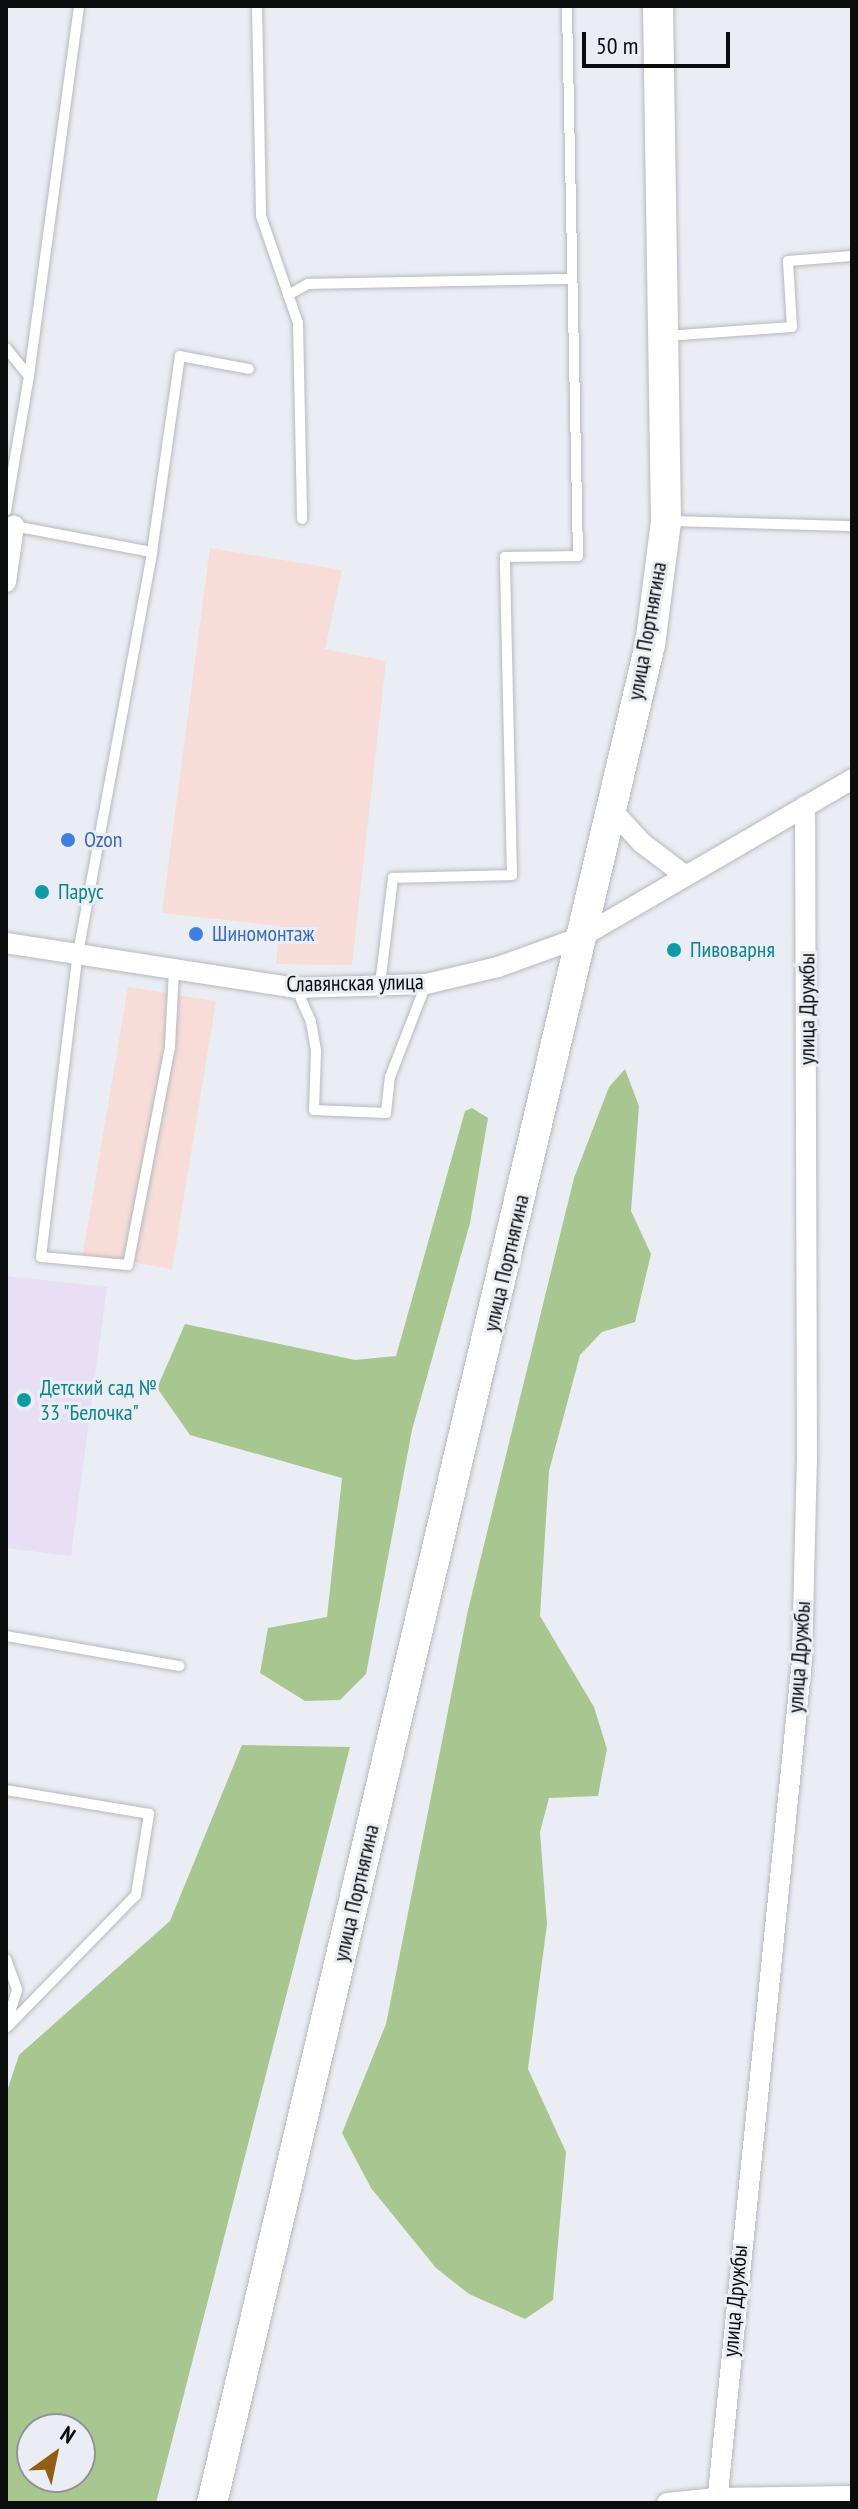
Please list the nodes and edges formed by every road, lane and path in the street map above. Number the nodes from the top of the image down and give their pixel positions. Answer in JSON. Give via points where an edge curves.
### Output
{"nodes":[{"id":1,"x":79,"y":6,"type":"edge"},
{"id":2,"x":257,"y":6,"type":"edge"},
{"id":3,"x":567,"y":6,"type":"edge"},
{"id":4,"x":658,"y":6,"type":"edge"},
{"id":5,"x":852,"y":256,"type":"edge"},
{"id":6,"x":572,"y":279,"type":"junction"},
{"id":7,"x":288,"y":295,"type":"junction"},
{"id":8,"x":664,"y":336,"type":"junction"},
{"id":9,"x":6,"y":348,"type":"edge"},
{"id":10,"x":249,"y":369,"type":"dead end"},
{"id":11,"x":29,"y":376,"type":"junction"},
{"id":12,"x":9,"y":517,"type":"edge"},
{"id":13,"x":302,"y":519,"type":"dead end"},
{"id":14,"x":666,"y":521,"type":"junction"},
{"id":15,"x":851,"y":526,"type":"edge"},
{"id":16,"x":152,"y":552,"type":"junction"},
{"id":17,"x":6,"y":582,"type":"edge"},
{"id":18,"x":852,"y":779,"type":"edge"},
{"id":19,"x":805,"y":806,"type":"junction"},
{"id":20,"x":609,"y":807,"type":"junction"},
{"id":21,"x":683,"y":874,"type":"junction"},
{"id":22,"x":581,"y":937,"type":"junction"},
{"id":23,"x":6,"y":943,"type":"edge"},
{"id":24,"x":78,"y":953,"type":"junction"},
{"id":25,"x":174,"y":970,"type":"junction"},
{"id":26,"x":426,"y":984,"type":"junction"},
{"id":27,"x":380,"y":985,"type":"junction"},
{"id":28,"x":296,"y":988,"type":"junction"},
{"id":29,"x":6,"y":1636,"type":"edge"},
{"id":30,"x":179,"y":1666,"type":"dead end"},
{"id":31,"x":6,"y":1790,"type":"edge"},
{"id":32,"x":6,"y":1959,"type":"edge"},
{"id":33,"x":6,"y":2027,"type":"edge"},
{"id":34,"x":852,"y":2496,"type":"edge"},
{"id":35,"x":717,"y":2500,"type":"edge"},
{"id":36,"x":212,"y":2503,"type":"edge"},
{"id":37,"x":667,"y":2503,"type":"edge"}],
"edges":[{"from":1,"to":11,"type":"lane"},
{"from":2,"to":7,"type":"lane","via":[[261,216]]},
{"from":3,"to":6,"type":"lane"},
{"from":4,"to":8,"type":"main road","name":"улица Портнягина"},
{"from":5,"to":8,"type":"lane","via":[[788,261],[792,327]]},
{"from":6,"to":7,"type":"lane","via":[[308,284]]},
{"from":6,"to":27,"type":"lane","via":[[578,556],[505,557],[512,875],[393,878]]},
{"from":7,"to":13,"type":"lane","via":[[298,323]]},
{"from":8,"to":14,"type":"main road","name":"улица Портнягина"},
{"from":9,"to":11,"type":"lane"},
{"from":10,"to":16,"type":"lane","via":[[180,356]]},
{"from":11,"to":12,"type":"lane"},
{"from":12,"to":16,"type":"lane"},
{"from":12,"to":17,"type":"street"},
{"from":14,"to":15,"type":"lane"},
{"from":14,"to":20,"type":"main road","name":"улица Портнягина","via":[[650,645]]},
{"from":16,"to":24,"type":"lane"},
{"from":18,"to":19,"type":"street","name":"Славянская улица"},
{"from":19,"to":21,"type":"street","name":"Славянская улица"},
{"from":19,"to":35,"type":"street","name":"улица Дружбы","via":[[807,1461],[802,1660]]},
{"from":20,"to":21,"type":"street","via":[[642,843]]},
{"from":20,"to":22,"type":"main road","name":"улица Портнягина"},
{"from":21,"to":22,"type":"street","name":"Славянская улица"},
{"from":22,"to":26,"type":"street","name":"Славянская улица","via":[[498,967]]},
{"from":22,"to":36,"type":"main road","name":"улица Портнягина"},
{"from":23,"to":24,"type":"street","name":"Славянская улица"},
{"from":24,"to":25,"type":"street","name":"Славянская улица"},
{"from":24,"to":25,"type":"lane","via":[[41,1257],[128,1265],[170,1047]]},
{"from":25,"to":28,"type":"street","name":"Славянская улица"},
{"from":26,"to":27,"type":"street","name":"Славянская улица"},
{"from":26,"to":28,"type":"lane","via":[[390,1077],[386,1113],[314,1110],[316,1051],[311,1022]]},
{"from":27,"to":28,"type":"street","name":"Славянская улица"},
{"from":29,"to":30,"type":"lane"},
{"from":31,"to":33,"type":"lane","via":[[149,1814],[136,1895]]},
{"from":32,"to":33,"type":"lane","via":[[17,1990]]},
{"from":34,"to":35,"type":"street"},
{"from":35,"to":37,"type":"street"}]}
